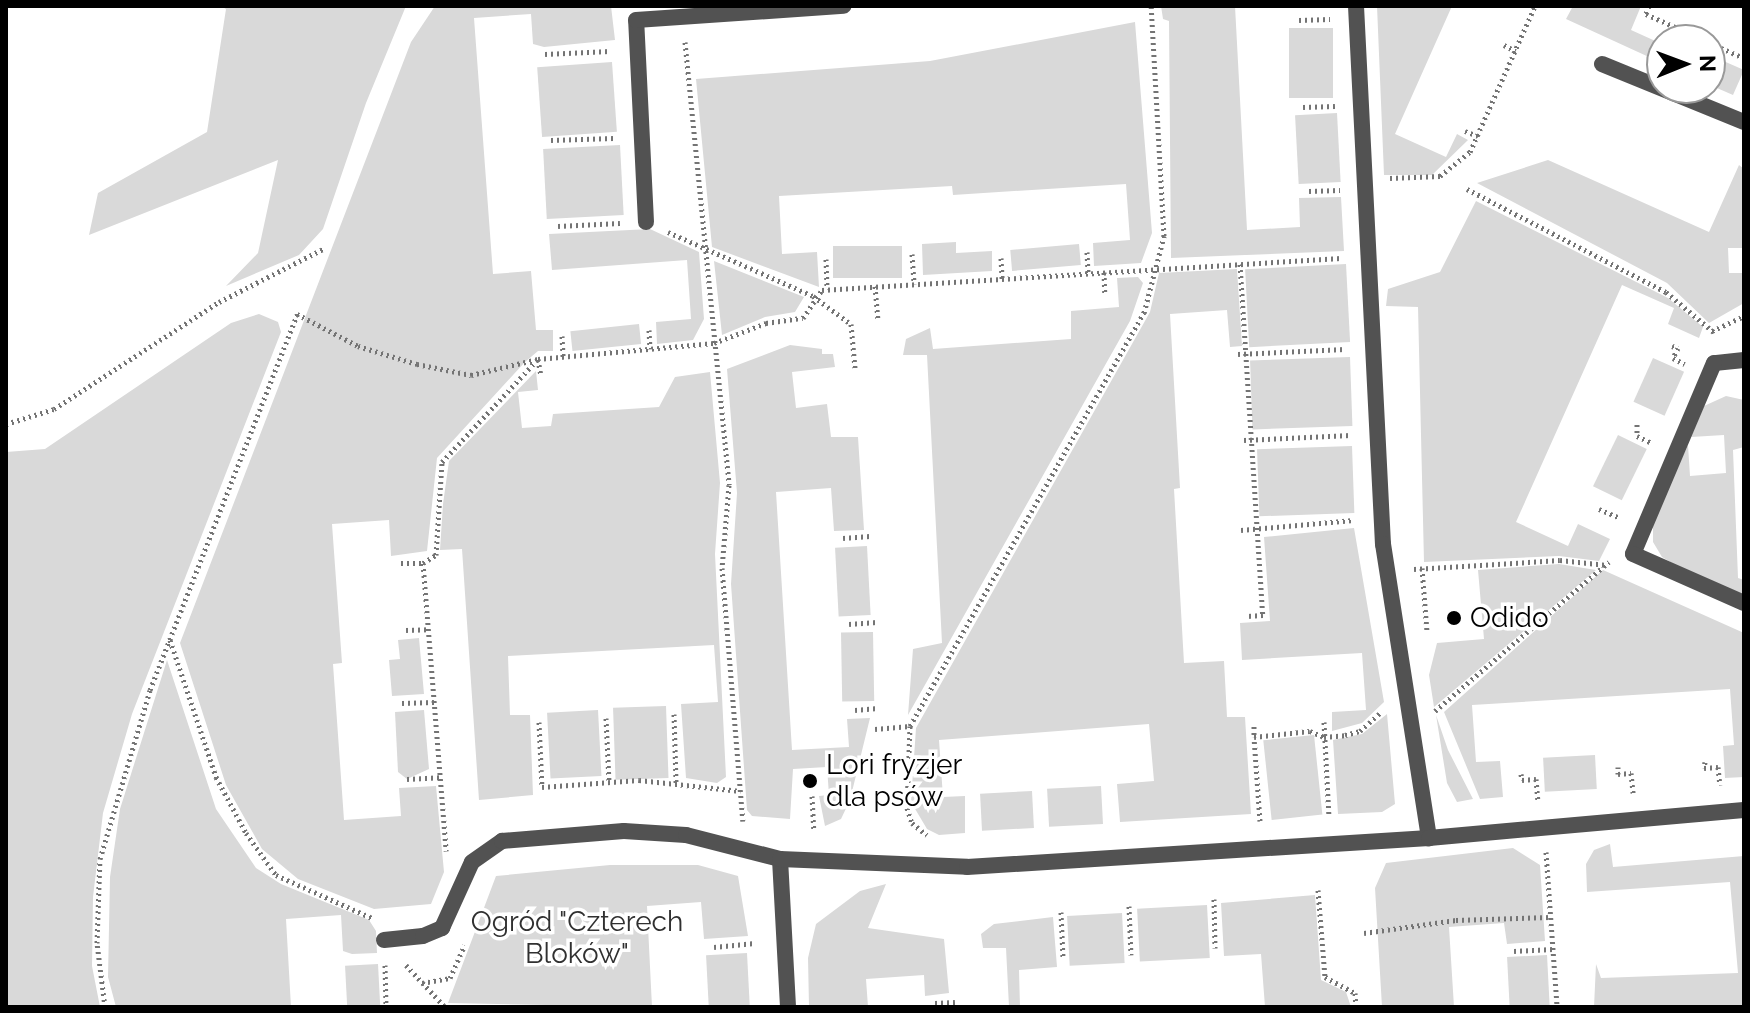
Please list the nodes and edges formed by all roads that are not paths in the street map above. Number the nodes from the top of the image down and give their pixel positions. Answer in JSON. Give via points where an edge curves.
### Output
{"nodes":[{"id":1,"x":844,"y":6,"type":"edge"},
{"id":2,"x":1356,"y":6,"type":"edge"},
{"id":3,"x":1602,"y":64,"type":"dead end"},
{"id":4,"x":1744,"y":122,"type":"edge"},
{"id":5,"x":646,"y":222,"type":"road end"},
{"id":6,"x":1744,"y":360,"type":"edge"},
{"id":7,"x":1744,"y":603,"type":"edge"},
{"id":8,"x":1744,"y":810,"type":"edge"},
{"id":9,"x":1429,"y":838,"type":"junction"},
{"id":10,"x":780,"y":859,"type":"junction"},
{"id":11,"x":384,"y":940,"type":"road end"},
{"id":12,"x":788,"y":1007,"type":"edge"}],
"edges":[{"from":1,"to":5,"type":"street","via":[[636,20]]},
{"from":2,"to":9,"type":"street","via":[[1378,478],[1388,572],[1421,714]]},
{"from":3,"to":4,"type":"street"},
{"from":6,"to":7,"type":"street","via":[[1714,363],[1633,554]]},
{"from":8,"to":9,"type":"street"},
{"from":9,"to":10,"type":"street","via":[[967,867]]},
{"from":10,"to":11,"type":"street","via":[[686,835],[624,831],[502,841],[472,862],[442,928]]},
{"from":10,"to":12,"type":"street"}]}
